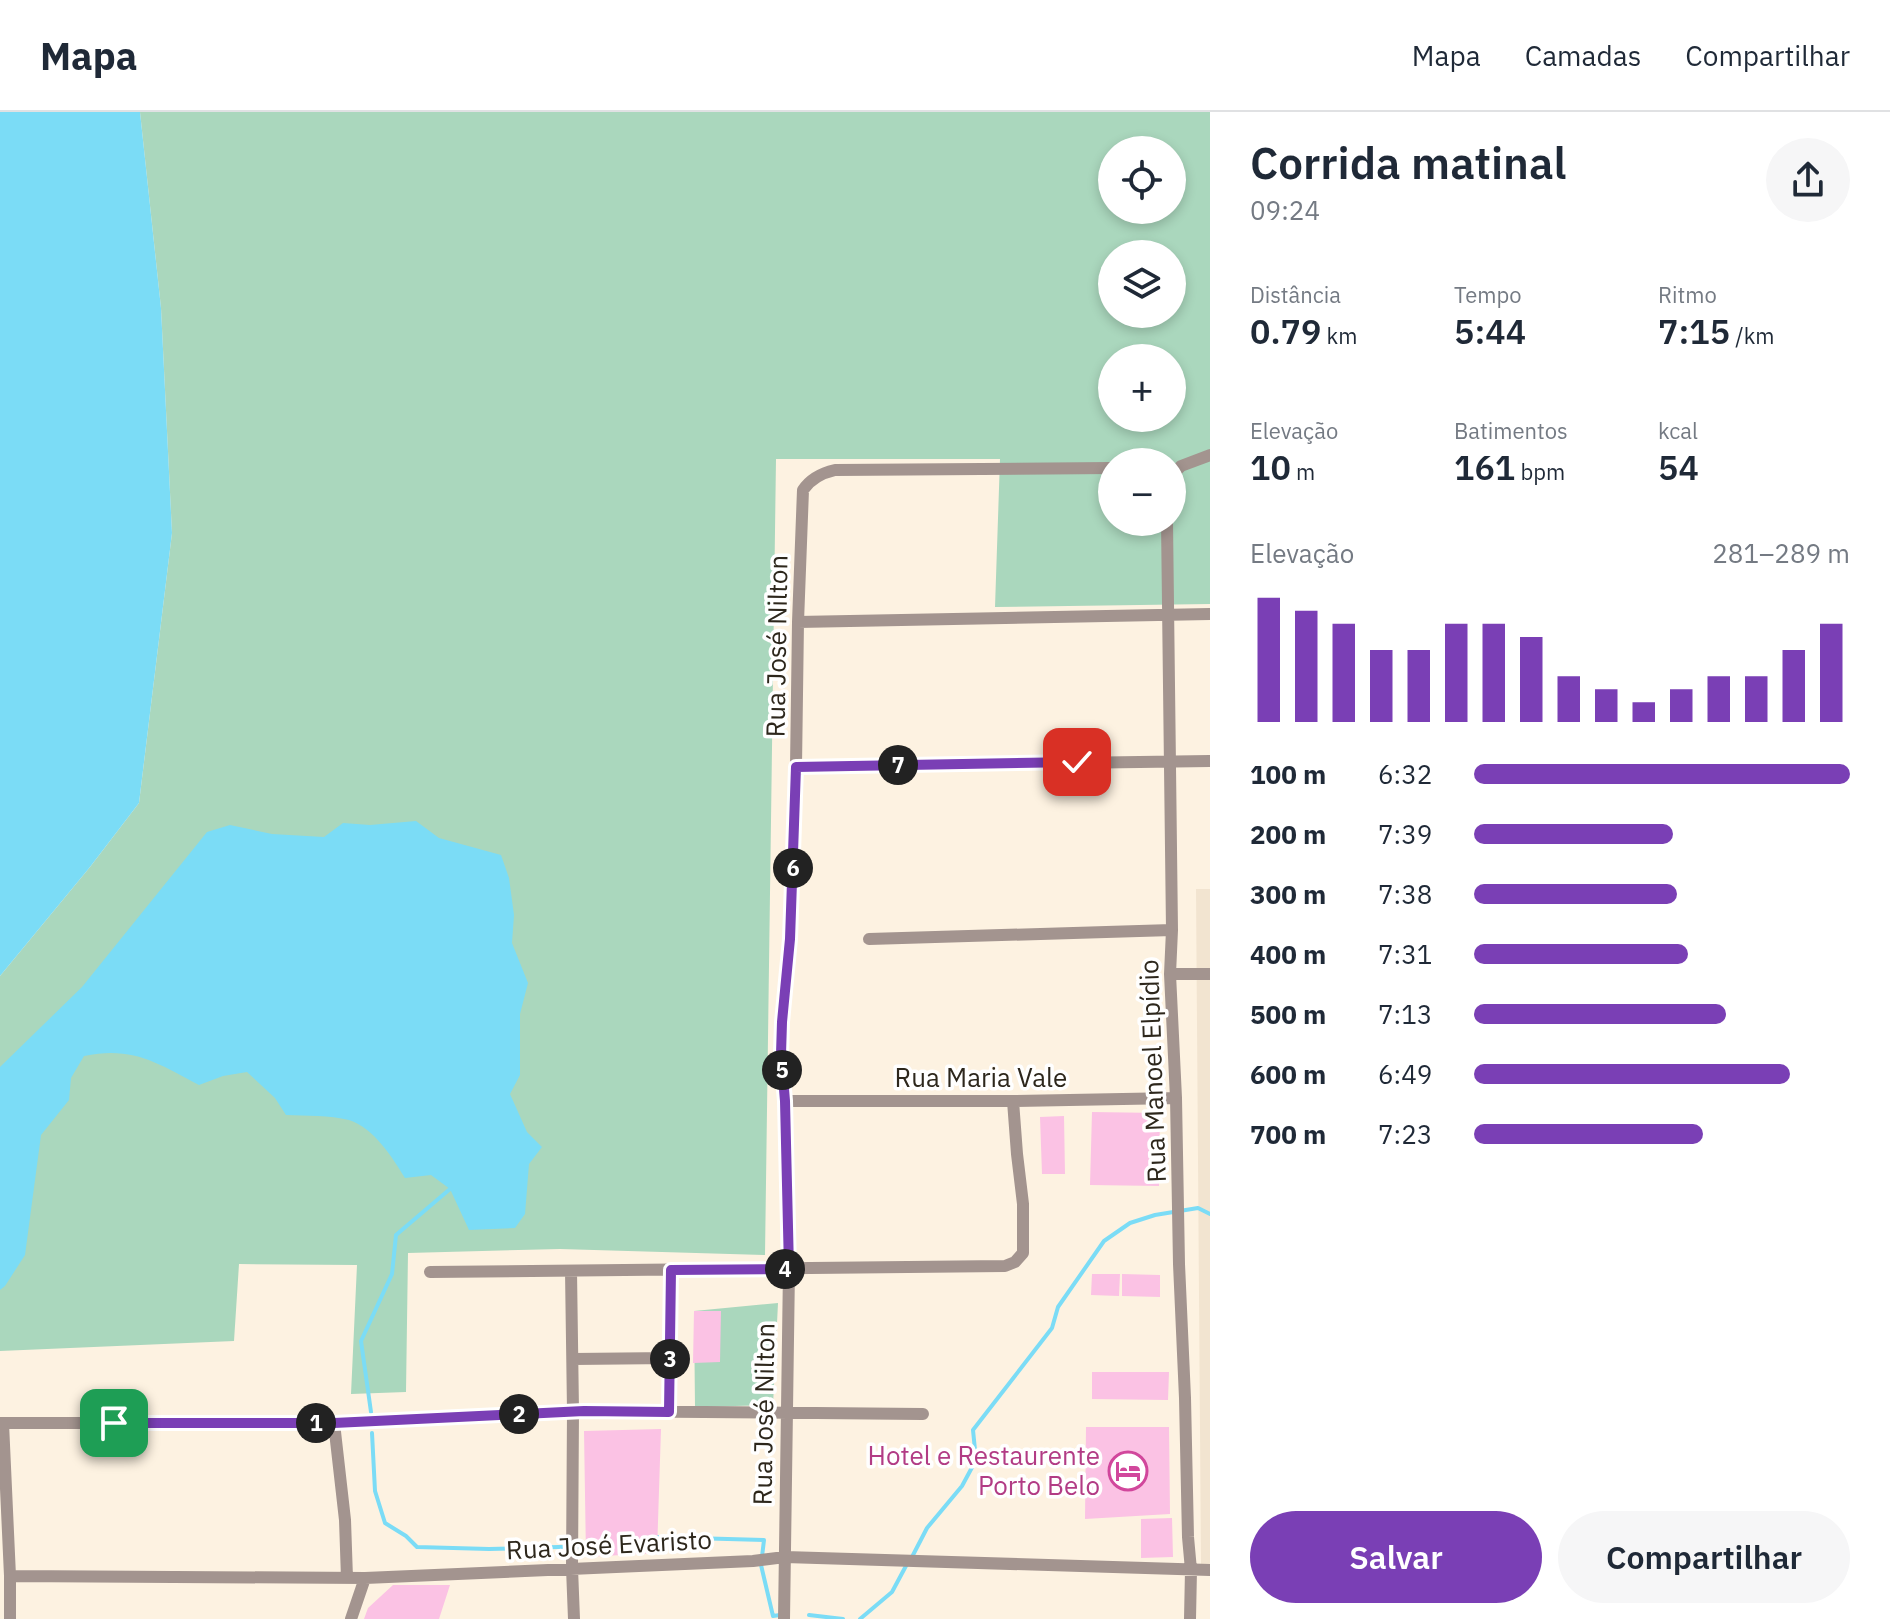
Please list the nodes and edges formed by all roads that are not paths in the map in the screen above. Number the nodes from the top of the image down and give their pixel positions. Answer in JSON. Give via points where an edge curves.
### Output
{"nodes":[{"id":1,"x":1210,"y":455,"type":"edge"},
{"id":2,"x":1186,"y":464,"type":"edge"},
{"id":3,"x":1098,"y":468,"type":"edge"},
{"id":4,"x":1167,"y":536,"type":"edge"},
{"id":5,"x":1169,"y":614,"type":"junction"},
{"id":6,"x":1210,"y":614,"type":"edge"},
{"id":7,"x":798,"y":622,"type":"junction"},
{"id":8,"x":1170,"y":761,"type":"junction"},
{"id":9,"x":1210,"y":761,"type":"edge"},
{"id":10,"x":796,"y":767,"type":"junction"},
{"id":11,"x":1172,"y":930,"type":"junction"},
{"id":12,"x":869,"y":939,"type":"dead end"},
{"id":13,"x":1170,"y":974,"type":"junction"},
{"id":14,"x":1210,"y":974,"type":"edge"},
{"id":15,"x":1176,"y":1098,"type":"junction"},
{"id":16,"x":785,"y":1101,"type":"junction"},
{"id":17,"x":1013,"y":1101,"type":"junction"},
{"id":18,"x":789,"y":1269,"type":"junction"},
{"id":19,"x":671,"y":1270,"type":"junction"},
{"id":20,"x":571,"y":1271,"type":"junction"},
{"id":21,"x":430,"y":1272,"type":"dead end"},
{"id":22,"x":670,"y":1358,"type":"junction"},
{"id":23,"x":573,"y":1359,"type":"junction"},
{"id":24,"x":573,"y":1411,"type":"junction"},
{"id":25,"x":669,"y":1412,"type":"junction"},
{"id":26,"x":786,"y":1414,"type":"junction"},
{"id":27,"x":923,"y":1414,"type":"dead end"},
{"id":28,"x":2,"y":1423,"type":"edge"},
{"id":29,"x":334,"y":1423,"type":"junction"},
{"id":30,"x":785,"y":1557,"type":"junction"},
{"id":31,"x":572,"y":1562,"type":"junction"},
{"id":32,"x":1191,"y":1570,"type":"junction"},
{"id":33,"x":1210,"y":1570,"type":"edge"},
{"id":34,"x":10,"y":1576,"type":"junction"},
{"id":35,"x":347,"y":1578,"type":"junction"},
{"id":36,"x":365,"y":1578,"type":"junction"},
{"id":37,"x":10,"y":1619,"type":"edge"},
{"id":38,"x":351,"y":1619,"type":"edge"},
{"id":39,"x":574,"y":1619,"type":"edge"},
{"id":40,"x":784,"y":1619,"type":"edge"},
{"id":41,"x":1190,"y":1619,"type":"edge"}],
"edges":[{"from":1,"to":2,"type":"street"},
{"from":3,"to":7,"type":"street","name":"Rua José Nilton","via":[[822,473],[803,490]]},
{"from":4,"to":5,"type":"street","name":"Rua Manoel Elpídio"},
{"from":5,"to":6,"type":"street"},
{"from":5,"to":7,"type":"street"},
{"from":5,"to":8,"type":"street","name":"Rua Manoel Elpídio"},
{"from":7,"to":10,"type":"street","name":"Rua José Nilton"},
{"from":8,"to":9,"type":"street"},
{"from":8,"to":10,"type":"street"},
{"from":8,"to":11,"type":"street","name":"Rua Manoel Elpídio"},
{"from":10,"to":16,"type":"street","name":"Rua José Nilton","via":[[782,1022]]},
{"from":11,"to":12,"type":"street"},
{"from":11,"to":13,"type":"street","name":"Rua Manoel Elpídio"},
{"from":13,"to":14,"type":"street"},
{"from":13,"to":15,"type":"street","name":"Rua Manoel Elpídio"},
{"from":15,"to":17,"type":"street","name":"Rua Maria Vale"},
{"from":15,"to":32,"type":"street","name":"Rua Manoel Elpídio"},
{"from":16,"to":17,"type":"street","name":"Rua Maria Vale"},
{"from":16,"to":18,"type":"street","name":"Rua José Nilton"},
{"from":17,"to":18,"type":"street","via":[[1023,1204],[1023,1253],[1015,1262]]},
{"from":18,"to":19,"type":"street"},
{"from":18,"to":26,"type":"street","name":"Rua José Nilton"},
{"from":19,"to":20,"type":"street"},
{"from":19,"to":22,"type":"street"},
{"from":20,"to":21,"type":"street"},
{"from":20,"to":23,"type":"street"},
{"from":22,"to":23,"type":"street"},
{"from":22,"to":25,"type":"street"},
{"from":23,"to":24,"type":"street"},
{"from":24,"to":25,"type":"street"},
{"from":24,"to":29,"type":"street"},
{"from":24,"to":31,"type":"street"},
{"from":25,"to":26,"type":"street"},
{"from":26,"to":27,"type":"street"},
{"from":26,"to":30,"type":"street","name":"Rua José Nilton"},
{"from":28,"to":29,"type":"street"},
{"from":28,"to":34,"type":"street"},
{"from":29,"to":35,"type":"street"},
{"from":30,"to":31,"type":"street","name":"Rua José Evaristo"},
{"from":30,"to":32,"type":"street","name":"Rua José Evaristo"},
{"from":30,"to":40,"type":"street","name":"Rua José Nilton"},
{"from":31,"to":36,"type":"street","name":"Rua José Evaristo"},
{"from":31,"to":39,"type":"street"},
{"from":32,"to":33,"type":"street","name":"Rua José Evaristo"},
{"from":32,"to":41,"type":"street","name":"Rua Manoel Elpídio"},
{"from":34,"to":35,"type":"street","name":"Rua José Evaristo"},
{"from":34,"to":37,"type":"street"},
{"from":35,"to":36,"type":"street","name":"Rua José Evaristo"},
{"from":36,"to":38,"type":"street"}]}
